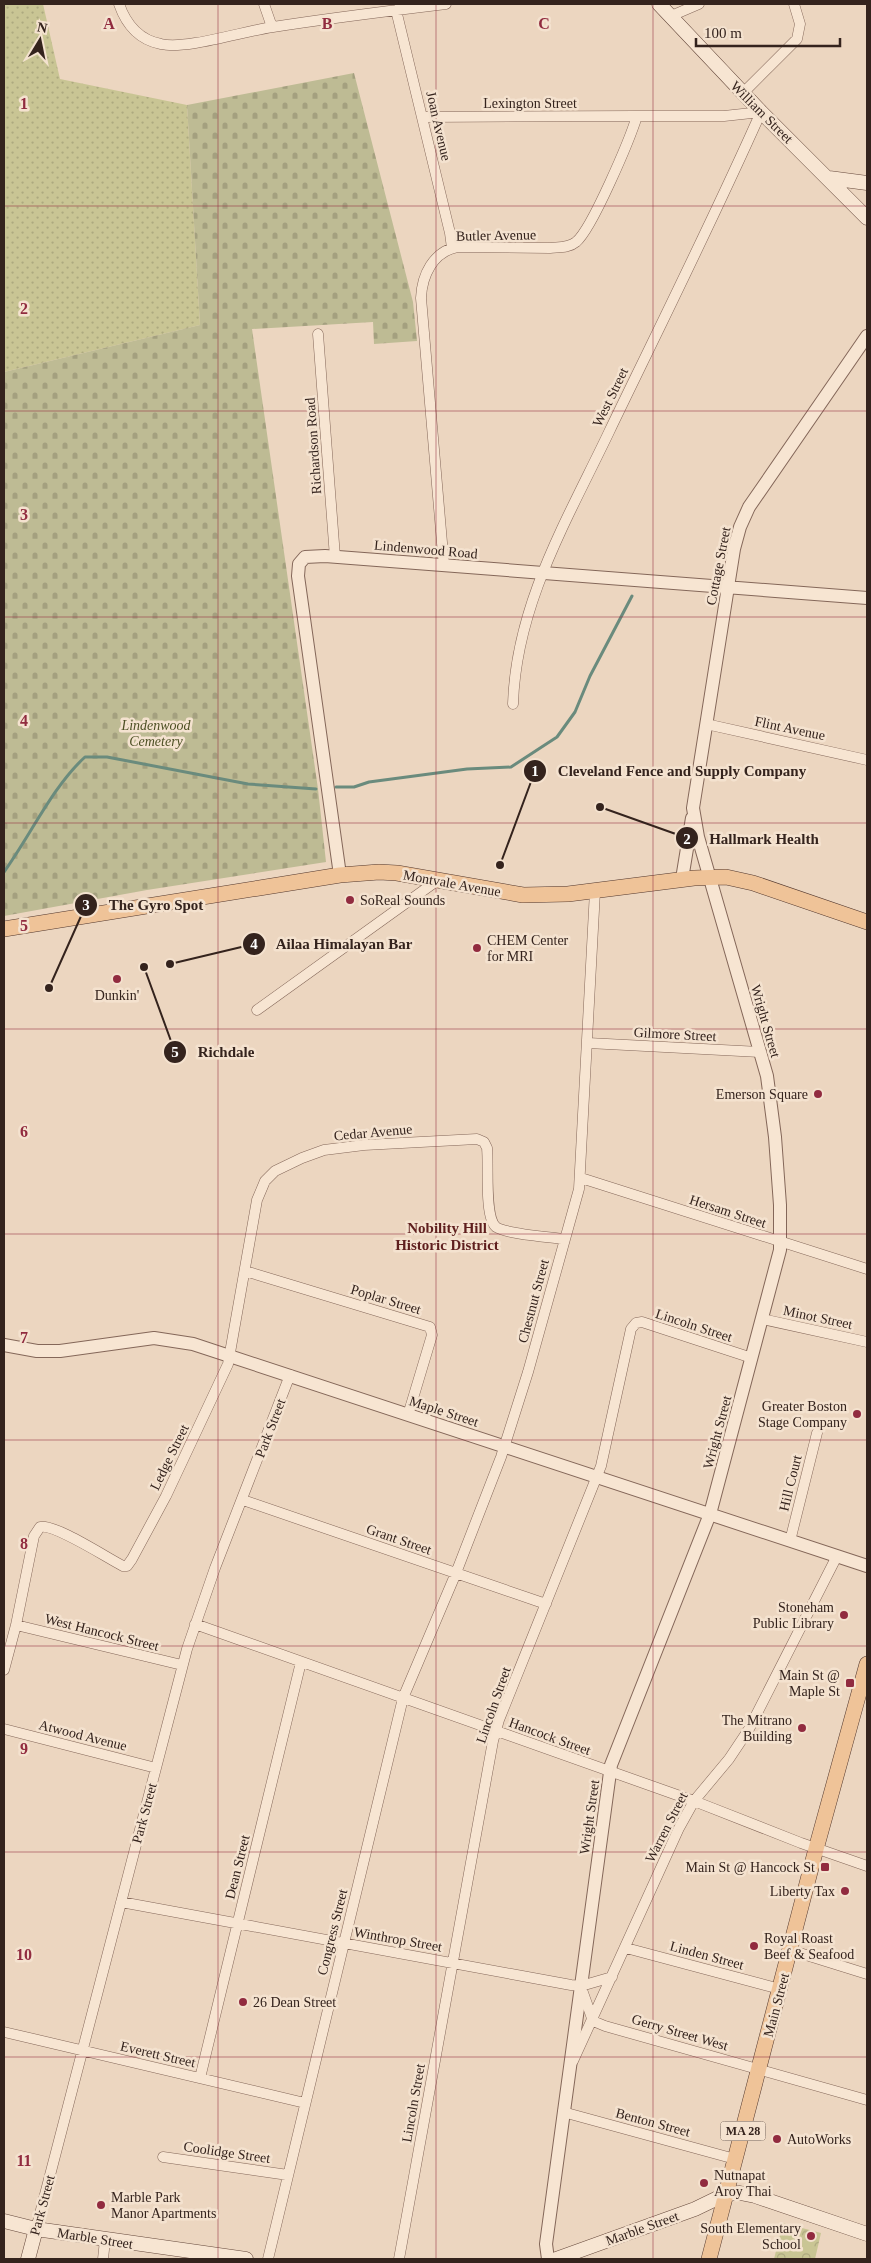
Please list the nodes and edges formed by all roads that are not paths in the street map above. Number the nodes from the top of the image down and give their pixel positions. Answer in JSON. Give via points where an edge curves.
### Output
{"nodes":[{"id":1,"x":119,"y":4,"type":"edge"},
{"id":2,"x":264,"y":4,"type":"edge"},
{"id":3,"x":446,"y":4,"type":"edge"},
{"id":4,"x":659,"y":4,"type":"edge"},
{"id":5,"x":699,"y":4,"type":"edge"},
{"id":6,"x":794,"y":4,"type":"edge"},
{"id":7,"x":396,"y":10,"type":"junction"},
{"id":8,"x":671,"y":16,"type":"junction"},
{"id":9,"x":272,"y":27,"type":"junction"},
{"id":10,"x":743,"y":92,"type":"junction"},
{"id":11,"x":761,"y":112,"type":"junction"},
{"id":12,"x":637,"y":116,"type":"junction"},
{"id":13,"x":423,"y":117,"type":"junction"},
{"id":14,"x":829,"y":178,"type":"junction"},
{"id":15,"x":867,"y":183,"type":"edge"},
{"id":16,"x":867,"y":218,"type":"edge"},
{"id":17,"x":452,"y":248,"type":"junction"},
{"id":18,"x":318,"y":334,"type":"dead end"},
{"id":19,"x":867,"y":336,"type":"edge"},
{"id":20,"x":335,"y":557,"type":"junction"},
{"id":21,"x":444,"y":566,"type":"junction"},
{"id":22,"x":541,"y":574,"type":"junction"},
{"id":23,"x":729,"y":588,"type":"junction"},
{"id":24,"x":867,"y":598,"type":"edge"},
{"id":25,"x":513,"y":704,"type":"dead end"},
{"id":26,"x":706,"y":724,"type":"junction"},
{"id":27,"x":867,"y":760,"type":"edge"},
{"id":28,"x":693,"y":808,"type":"junction"},
{"id":29,"x":340,"y":874,"type":"junction"},
{"id":30,"x":710,"y":877,"type":"junction"},
{"id":31,"x":682,"y":879,"type":"junction"},
{"id":32,"x":438,"y":880,"type":"junction"},
{"id":33,"x":594,"y":891,"type":"junction"},
{"id":34,"x":867,"y":922,"type":"edge"},
{"id":35,"x":4,"y":929,"type":"edge"},
{"id":36,"x":257,"y":1010,"type":"dead end"},
{"id":37,"x":588,"y":1043,"type":"junction"},
{"id":38,"x":760,"y":1052,"type":"junction"},
{"id":39,"x":581,"y":1178,"type":"junction"},
{"id":40,"x":564,"y":1239,"type":"junction"},
{"id":41,"x":781,"y":1242,"type":"junction"},
{"id":42,"x":867,"y":1269,"type":"edge"},
{"id":43,"x":245,"y":1271,"type":"junction"},
{"id":44,"x":762,"y":1318,"type":"junction"},
{"id":45,"x":867,"y":1342,"type":"edge"},
{"id":46,"x":4,"y":1345,"type":"edge"},
{"id":47,"x":231,"y":1356,"type":"junction"},
{"id":48,"x":752,"y":1358,"type":"junction"},
{"id":49,"x":290,"y":1375,"type":"junction"},
{"id":50,"x":408,"y":1415,"type":"junction"},
{"id":51,"x":816,"y":1433,"type":"dead end"},
{"id":52,"x":505,"y":1447,"type":"junction"},
{"id":53,"x":597,"y":1478,"type":"junction"},
{"id":54,"x":243,"y":1500,"type":"junction"},
{"id":55,"x":710,"y":1514,"type":"junction"},
{"id":56,"x":790,"y":1541,"type":"junction"},
{"id":57,"x":837,"y":1556,"type":"junction"},
{"id":58,"x":867,"y":1566,"type":"edge"},
{"id":59,"x":456,"y":1573,"type":"junction"},
{"id":60,"x":546,"y":1604,"type":"junction"},
{"id":61,"x":195,"y":1624,"type":"junction"},
{"id":62,"x":16,"y":1625,"type":"junction"},
{"id":63,"x":7,"y":1642,"type":"edge"},
{"id":64,"x":301,"y":1662,"type":"junction"},
{"id":65,"x":867,"y":1664,"type":"edge"},
{"id":66,"x":182,"y":1666,"type":"junction"},
{"id":67,"x":4,"y":1670,"type":"edge"},
{"id":68,"x":403,"y":1698,"type":"junction"},
{"id":69,"x":4,"y":1730,"type":"edge"},
{"id":70,"x":495,"y":1731,"type":"junction"},
{"id":71,"x":156,"y":1768,"type":"junction"},
{"id":72,"x":610,"y":1772,"type":"junction"},
{"id":73,"x":694,"y":1801,"type":"junction"},
{"id":74,"x":816,"y":1849,"type":"junction"},
{"id":75,"x":867,"y":1866,"type":"edge"},
{"id":76,"x":121,"y":1902,"type":"junction"},
{"id":77,"x":238,"y":1924,"type":"junction"},
{"id":78,"x":344,"y":1943,"type":"junction"},
{"id":79,"x":626,"y":1948,"type":"junction"},
{"id":80,"x":790,"y":1950,"type":"junction"},
{"id":81,"x":451,"y":1963,"type":"junction"},
{"id":82,"x":867,"y":1974,"type":"edge"},
{"id":83,"x":612,"y":1977,"type":"junction"},
{"id":84,"x":581,"y":1986,"type":"junction"},
{"id":85,"x":780,"y":1989,"type":"junction"},
{"id":86,"x":593,"y":2021,"type":"junction"},
{"id":87,"x":4,"y":2032,"type":"edge"},
{"id":88,"x":82,"y":2050,"type":"junction"},
{"id":89,"x":570,"y":2069,"type":"junction"},
{"id":90,"x":759,"y":2069,"type":"junction"},
{"id":91,"x":200,"y":2078,"type":"junction"},
{"id":92,"x":867,"y":2100,"type":"edge"},
{"id":93,"x":305,"y":2103,"type":"junction"},
{"id":94,"x":563,"y":2112,"type":"junction"},
{"id":95,"x":163,"y":2157,"type":"dead end"},
{"id":96,"x":735,"y":2159,"type":"junction"},
{"id":97,"x":288,"y":2175,"type":"junction"},
{"id":98,"x":726,"y":2194,"type":"junction"},
{"id":99,"x":4,"y":2221,"type":"edge"},
{"id":100,"x":36,"y":2229,"type":"junction"},
{"id":101,"x":867,"y":2234,"type":"edge"},
{"id":102,"x":106,"y":2240,"type":"junction"},
{"id":103,"x":28,"y":2259,"type":"edge"},
{"id":104,"x":103,"y":2259,"type":"edge"},
{"id":105,"x":246,"y":2259,"type":"edge"},
{"id":106,"x":268,"y":2259,"type":"edge"},
{"id":107,"x":400,"y":2259,"type":"edge"},
{"id":108,"x":548,"y":2259,"type":"edge"},
{"id":109,"x":556,"y":2259,"type":"edge"},
{"id":110,"x":709,"y":2259,"type":"edge"}],
"edges":[{"from":1,"to":9,"type":"street","via":[[128,23],[139,34],[168,46]]},
{"from":2,"to":9,"type":"street"},
{"from":3,"to":7,"type":"street"},
{"from":4,"to":8,"type":"main road","name":"William Street"},
{"from":5,"to":8,"type":"street"},
{"from":6,"to":10,"type":"street","via":[[800,28],[797,40]]},
{"from":7,"to":9,"type":"street"},
{"from":7,"to":13,"type":"street","name":"Joan Avenue"},
{"from":8,"to":10,"type":"main road","name":"William Street"},
{"from":10,"to":11,"type":"main road","name":"William Street"},
{"from":11,"to":12,"type":"street","via":[[724,116]]},
{"from":11,"to":14,"type":"main road","name":"William Street"},
{"from":11,"to":22,"type":"street","name":"West Street"},
{"from":12,"to":13,"type":"street","name":"Lexington Street"},
{"from":12,"to":17,"type":"street","name":"Butler Avenue","via":[[628,143],[591,220],[574,243],[559,247]]},
{"from":13,"to":17,"type":"street","name":"Joan Avenue"},
{"from":14,"to":15,"type":"main road"},
{"from":14,"to":16,"type":"main road","name":"William Street"},
{"from":17,"to":21,"type":"street","name":"Butler Avenue","via":[[441,254],[429,268],[422,284],[421,298]]},
{"from":18,"to":20,"type":"street","name":"Richardson Road"},
{"from":19,"to":23,"type":"street","name":"Cottage Street","via":[[749,507],[738,533]]},
{"from":20,"to":21,"type":"street","name":"Lindenwood Road"},
{"from":20,"to":29,"type":"street","name":"Lindenwood Road","via":[[308,556],[301,560],[298,569]]},
{"from":21,"to":22,"type":"street","name":"Lindenwood Road"},
{"from":22,"to":23,"type":"street","name":"Lindenwood Road"},
{"from":22,"to":25,"type":"street","name":"West Street","via":[[515,668]]},
{"from":23,"to":24,"type":"street","name":"Lindenwood Road"},
{"from":23,"to":26,"type":"street","name":"Cottage Street"},
{"from":26,"to":27,"type":"street","name":"Flint Avenue"},
{"from":26,"to":28,"type":"street","name":"Cottage Street"},
{"from":28,"to":30,"type":"street","name":"Cottage Street"},
{"from":28,"to":31,"type":"street","name":"Cottage Street"},
{"from":29,"to":32,"type":"main road","name":"Montvale Avenue","via":[[379,872]]},
{"from":29,"to":35,"type":"main road","name":"Montvale Avenue"},
{"from":30,"to":31,"type":"main road","name":"Montvale Avenue"},
{"from":30,"to":34,"type":"main road","name":"Montvale Avenue","via":[[753,883]]},
{"from":30,"to":38,"type":"street","name":"Wright Street"},
{"from":31,"to":33,"type":"main road","name":"Montvale Avenue"},
{"from":32,"to":33,"type":"main road","name":"Montvale Avenue","via":[[516,895]]},
{"from":32,"to":36,"type":"street"},
{"from":33,"to":37,"type":"street","name":"Chestnut Street"},
{"from":37,"to":38,"type":"street","name":"Gilmore Street"},
{"from":37,"to":39,"type":"street","name":"Chestnut Street"},
{"from":38,"to":41,"type":"street","name":"Wright Street","via":[[767,1076],[775,1137]]},
{"from":39,"to":40,"type":"street","name":"Chestnut Street"},
{"from":39,"to":41,"type":"street","name":"Hersam Street"},
{"from":40,"to":43,"type":"street","name":"Cedar Avenue","via":[[504,1230],[494,1224],[490,1214],[487,1148],[480,1140],[350,1146],[302,1158],[268,1177],[258,1200]]},
{"from":40,"to":52,"type":"street","name":"Chestnut Street"},
{"from":41,"to":42,"type":"street","name":"Hersam Street"},
{"from":41,"to":44,"type":"street","name":"Wright Street"},
{"from":43,"to":47,"type":"street","name":"Cedar Avenue"},
{"from":43,"to":50,"type":"street","name":"Poplar Street","via":[[430,1327],[432,1335]]},
{"from":44,"to":45,"type":"street","name":"Minot Street"},
{"from":44,"to":48,"type":"street","name":"Wright Street"},
{"from":46,"to":47,"type":"street","name":"Maple Street","via":[[48,1351],[163,1338]]},
{"from":47,"to":49,"type":"street","name":"Maple Street"},
{"from":47,"to":62,"type":"street","name":"Ledge Street","via":[[166,1496],[129,1564],[126,1566],[46,1526],[40,1527],[34,1536]]},
{"from":48,"to":53,"type":"street","name":"Lincoln Street","via":[[644,1323],[635,1324]]},
{"from":48,"to":55,"type":"street","name":"Wright Street"},
{"from":49,"to":50,"type":"street","name":"Maple Street"},
{"from":49,"to":54,"type":"street","name":"Park Street"},
{"from":50,"to":52,"type":"street","name":"Maple Street"},
{"from":51,"to":56,"type":"street","name":"Hill Court"},
{"from":52,"to":53,"type":"street","name":"Maple Street"},
{"from":52,"to":59,"type":"street","name":"Chestnut Street"},
{"from":53,"to":55,"type":"street","name":"Maple Street"},
{"from":53,"to":60,"type":"street","name":"Lincoln Street"},
{"from":54,"to":59,"type":"street","name":"Grant Street"},
{"from":54,"to":61,"type":"street","name":"Park Street"},
{"from":55,"to":56,"type":"street","name":"Maple Street"},
{"from":55,"to":72,"type":"street","name":"Wright Street"},
{"from":56,"to":57,"type":"street","name":"Maple Street"},
{"from":57,"to":58,"type":"street","name":"Maple Street"},
{"from":57,"to":73,"type":"street","name":"Warren Street","via":[[749,1729]]},
{"from":59,"to":60,"type":"street","name":"Grant Street"},
{"from":59,"to":68,"type":"street","name":"Chestnut Street"},
{"from":60,"to":70,"type":"street","name":"Lincoln Street"},
{"from":61,"to":64,"type":"street","name":"Hancock Street"},
{"from":61,"to":66,"type":"street","name":"Park Street"},
{"from":62,"to":63,"type":"street"},
{"from":62,"to":66,"type":"street","name":"West Hancock Street"},
{"from":63,"to":67,"type":"street"},
{"from":64,"to":68,"type":"street","name":"Hancock Street"},
{"from":64,"to":77,"type":"street","name":"Dean Street"},
{"from":65,"to":74,"type":"main road","name":"Main Street","number":"MA 28"},
{"from":66,"to":71,"type":"street","name":"Park Street"},
{"from":68,"to":70,"type":"street","name":"Hancock Street"},
{"from":68,"to":78,"type":"street","name":"Congress Street"},
{"from":69,"to":71,"type":"street","name":"Atwood Avenue"},
{"from":70,"to":72,"type":"street","name":"Hancock Street"},
{"from":70,"to":81,"type":"street","name":"Lincoln Street"},
{"from":71,"to":76,"type":"street","name":"Park Street"},
{"from":72,"to":73,"type":"street","name":"Hancock Street"},
{"from":72,"to":84,"type":"street","name":"Wright Street"},
{"from":73,"to":74,"type":"street","name":"Hancock Street"},
{"from":73,"to":79,"type":"street","name":"Warren Street"},
{"from":74,"to":75,"type":"street","name":"Hancock Street"},
{"from":74,"to":80,"type":"main road","name":"Main Street","number":"MA 28"},
{"from":76,"to":77,"type":"street","name":"Winthrop Street"},
{"from":76,"to":88,"type":"street","name":"Park Street"},
{"from":77,"to":78,"type":"street","name":"Winthrop Street"},
{"from":77,"to":91,"type":"street","name":"Dean Street"},
{"from":78,"to":81,"type":"street","name":"Winthrop Street"},
{"from":78,"to":93,"type":"street","name":"Congress Street"},
{"from":79,"to":83,"type":"street","name":"Warren Street"},
{"from":79,"to":85,"type":"street","name":"Linden Street"},
{"from":80,"to":82,"type":"street"},
{"from":80,"to":85,"type":"main road","name":"Main Street","number":"MA 28"},
{"from":81,"to":84,"type":"street","name":"Winthrop Street"},
{"from":81,"to":107,"type":"street","name":"Lincoln Street"},
{"from":83,"to":84,"type":"street","name":"Winthrop Street"},
{"from":83,"to":86,"type":"street","name":"Warren Street"},
{"from":84,"to":86,"type":"street"},
{"from":84,"to":89,"type":"street","name":"Warren Street"},
{"from":85,"to":90,"type":"main road","name":"Main Street","number":"MA 28"},
{"from":86,"to":89,"type":"street","name":"Warren Street"},
{"from":86,"to":90,"type":"street","name":"Gerry Street West"},
{"from":87,"to":88,"type":"street","name":"Everett Street"},
{"from":88,"to":91,"type":"street","name":"Everett Street"},
{"from":88,"to":100,"type":"street","name":"Park Street"},
{"from":89,"to":94,"type":"street","name":"Warren Street"},
{"from":90,"to":92,"type":"street","name":"Gerry Street West"},
{"from":90,"to":96,"type":"main road","name":"Main Street","number":"MA 28"},
{"from":91,"to":93,"type":"street","name":"Everett Street"},
{"from":93,"to":97,"type":"street","name":"Congress Street"},
{"from":94,"to":96,"type":"street","name":"Benton Street"},
{"from":94,"to":108,"type":"street","name":"Warren Street","via":[[546,2246]]},
{"from":95,"to":97,"type":"street","name":"Coolidge Street"},
{"from":96,"to":98,"type":"main road","name":"Main Street","number":"MA 28"},
{"from":97,"to":106,"type":"street","name":"Congress Street"},
{"from":98,"to":101,"type":"main road","via":[[755,2196]]},
{"from":98,"to":109,"type":"main road","name":"Marble Street","via":[[696,2209]]},
{"from":98,"to":110,"type":"main road","name":"Main Street","number":"MA 28"},
{"from":99,"to":100,"type":"main road","name":"Marble Street"},
{"from":100,"to":102,"type":"main road","name":"Marble Street"},
{"from":100,"to":103,"type":"main road","name":"Park Street"},
{"from":102,"to":104,"type":"street"},
{"from":102,"to":105,"type":"main road","name":"Marble Street"}]}
